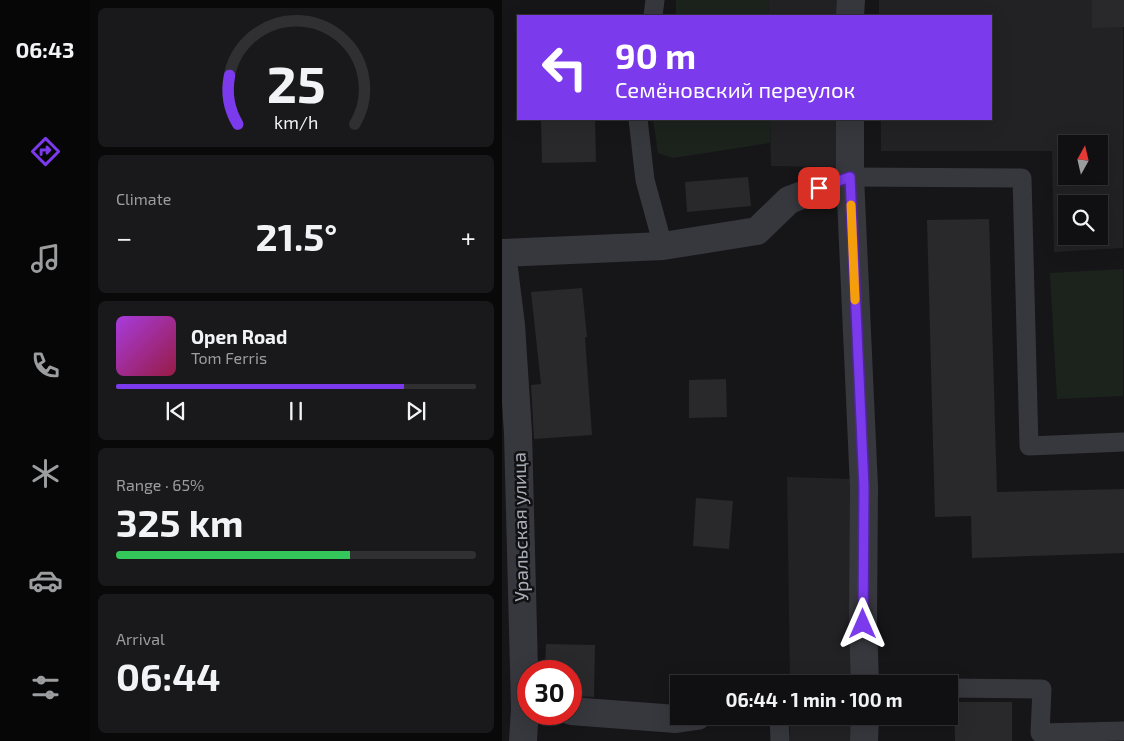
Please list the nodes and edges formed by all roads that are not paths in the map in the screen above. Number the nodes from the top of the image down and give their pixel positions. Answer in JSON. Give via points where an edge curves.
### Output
{"nodes":[{"id":1,"x":656,"y":0,"type":"edge"},
{"id":2,"x":850,"y":0,"type":"edge"},
{"id":3,"x":654,"y":15,"type":"edge"},
{"id":4,"x":850,"y":15,"type":"edge"},
{"id":5,"x":638,"y":120,"type":"edge"},
{"id":6,"x":850,"y":120,"type":"edge"},
{"id":7,"x":850,"y":177,"type":"junction"},
{"id":8,"x":662,"y":246,"type":"junction"},
{"id":9,"x":502,"y":253,"type":"edge"},
{"id":10,"x":1124,"y":442,"type":"edge"},
{"id":11,"x":518,"y":660,"type":"edge"},
{"id":12,"x":866,"y":675,"type":"edge"},
{"id":13,"x":958,"y":688,"type":"edge"},
{"id":14,"x":582,"y":712,"type":"edge"},
{"id":15,"x":670,"y":719,"type":"edge"},
{"id":16,"x":521,"y":725,"type":"edge"},
{"id":17,"x":779,"y":725,"type":"edge"},
{"id":18,"x":865,"y":725,"type":"edge"},
{"id":19,"x":1124,"y":731,"type":"edge"},
{"id":20,"x":523,"y":741,"type":"edge"},
{"id":21,"x":780,"y":741,"type":"edge"},
{"id":22,"x":864,"y":741,"type":"edge"}],
"edges":[{"from":1,"to":3,"type":"lane"},
{"from":2,"to":4,"type":"street"},
{"from":5,"to":8,"type":"lane","via":[[645,180]]},
{"from":6,"to":7,"type":"street"},
{"from":7,"to":8,"type":"street","via":[[789,200],[756,231]]},
{"from":7,"to":10,"type":"lane","via":[[1022,178],[1030,446]]},
{"from":7,"to":12,"type":"street","via":[[864,487],[863,624]]},
{"from":8,"to":9,"type":"street"},
{"from":9,"to":11,"type":"street","name":"Уральская улица","via":[[511,325],[518,433]]},
{"from":13,"to":19,"type":"lane","via":[[1042,690],[1040,733]]},
{"from":14,"to":15,"type":"street"},
{"from":16,"to":20,"type":"street","name":"Уральская улица"},
{"from":17,"to":21,"type":"lane"},
{"from":18,"to":22,"type":"street"}]}
